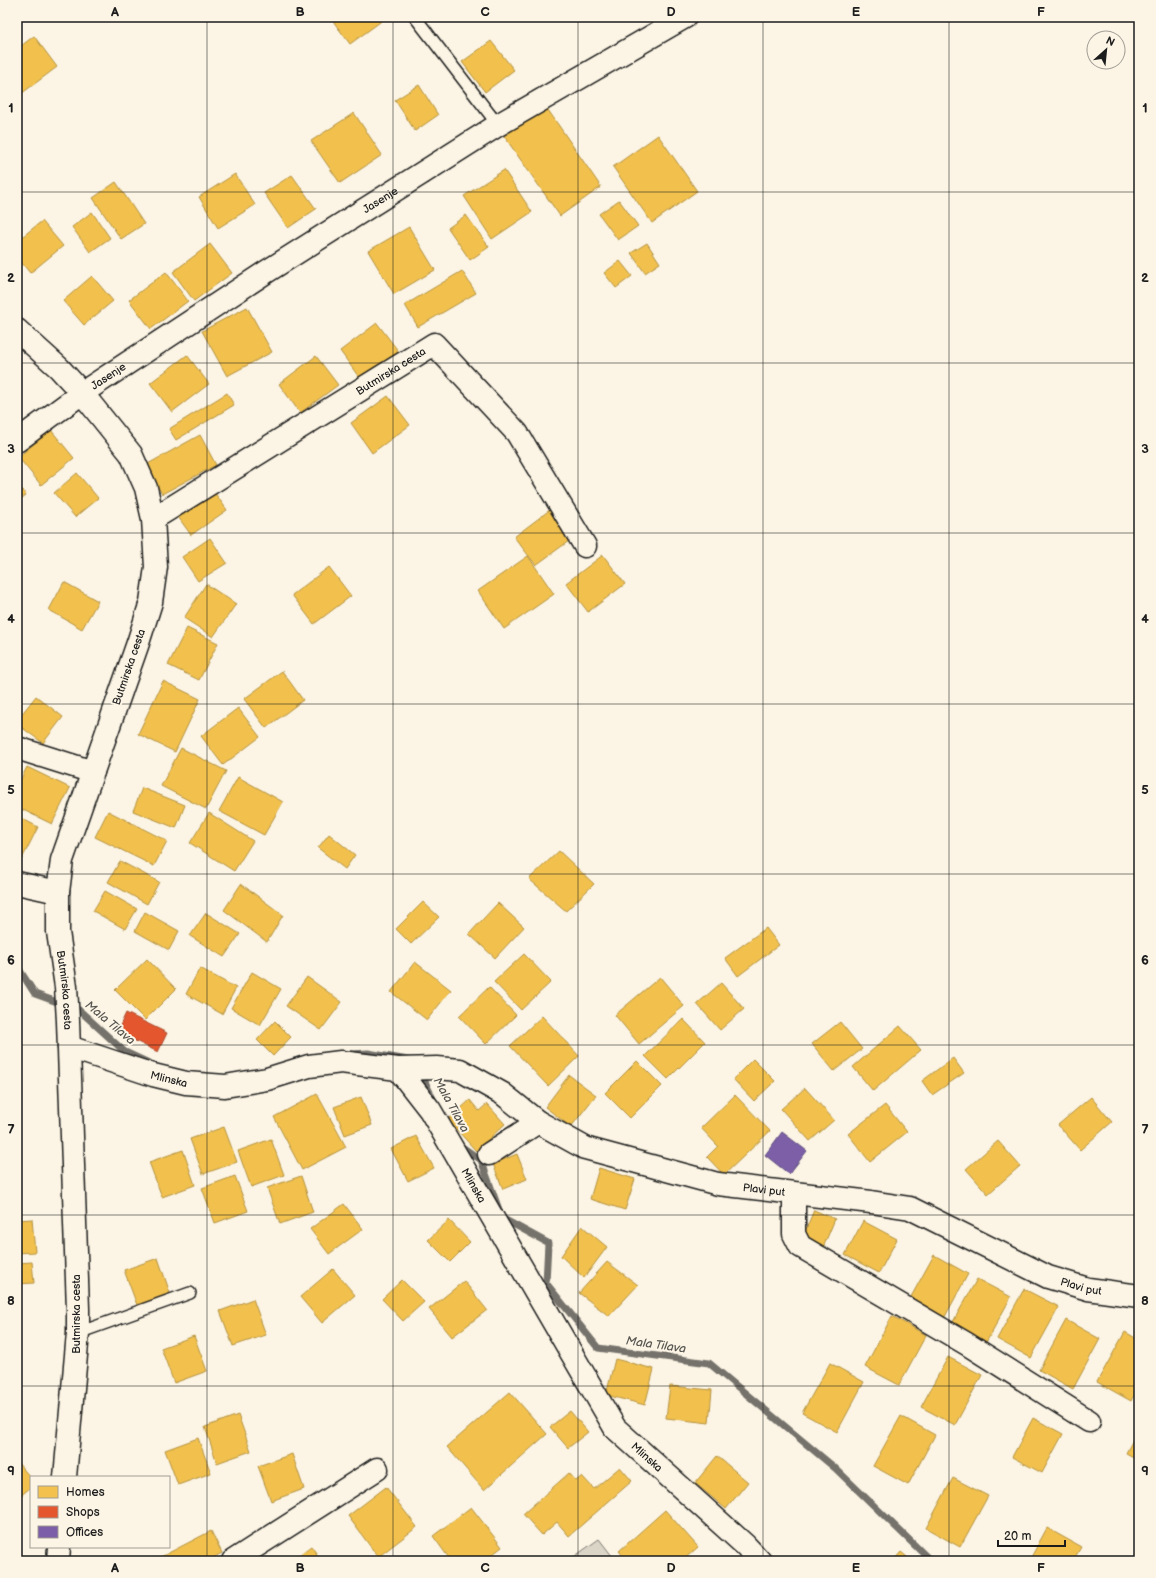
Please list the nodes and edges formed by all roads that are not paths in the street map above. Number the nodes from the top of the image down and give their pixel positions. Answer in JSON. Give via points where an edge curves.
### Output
{"nodes":[{"id":1,"x":415,"y":17,"type":"edge"},
{"id":2,"x":685,"y":17,"type":"edge"},
{"id":3,"x":498,"y":125,"type":"junction"},
{"id":4,"x":17,"y":330,"type":"edge"},
{"id":5,"x":82,"y":393,"type":"junction"},
{"id":6,"x":17,"y":441,"type":"edge"},
{"id":7,"x":153,"y":519,"type":"junction"},
{"id":8,"x":585,"y":546,"type":"dead end"},
{"id":9,"x":17,"y":748,"type":"edge"},
{"id":10,"x":93,"y":772,"type":"junction"},
{"id":11,"x":17,"y":883,"type":"edge"},
{"id":12,"x":58,"y":892,"type":"junction"},
{"id":13,"x":69,"y":1047,"type":"junction"},
{"id":14,"x":406,"y":1068,"type":"junction"},
{"id":15,"x":538,"y":1122,"type":"junction"},
{"id":16,"x":489,"y":1154,"type":"dead end"},
{"id":17,"x":794,"y":1194,"type":"junction"},
{"id":18,"x":190,"y":1293,"type":"dead end"},
{"id":19,"x":1139,"y":1296,"type":"edge"},
{"id":20,"x":78,"y":1333,"type":"junction"},
{"id":21,"x":1089,"y":1421,"type":"dead end"},
{"id":22,"x":377,"y":1469,"type":"dead end"},
{"id":23,"x":65,"y":1476,"type":"edge"},
{"id":24,"x":59,"y":1548,"type":"edge"},
{"id":25,"x":58,"y":1561,"type":"edge"},
{"id":26,"x":233,"y":1561,"type":"edge"},
{"id":27,"x":760,"y":1561,"type":"edge"}],
"edges":[{"from":1,"to":3,"type":"lane"},
{"from":2,"to":3,"type":"street","name":"Jasenje"},
{"from":3,"to":5,"type":"street","name":"Jasenje","via":[[266,272]]},
{"from":4,"to":5,"type":"street","name":"Butmirska cesta"},
{"from":5,"to":6,"type":"street","name":"Jasenje"},
{"from":5,"to":7,"type":"street","name":"Butmirska cesta","via":[[131,454],[146,488]]},
{"from":7,"to":8,"type":"street","name":"Butmirska cesta","via":[[434,344],[517,433]]},
{"from":7,"to":10,"type":"street","name":"Butmirska cesta","via":[[156,567],[151,602]]},
{"from":9,"to":10,"type":"street"},
{"from":10,"to":12,"type":"street","name":"Butmirska cesta","via":[[62,860]]},
{"from":11,"to":12,"type":"street"},
{"from":12,"to":13,"type":"street","name":"Butmirska cesta","via":[[58,932],[66,987]]},
{"from":13,"to":14,"type":"street","name":"Mlinska","via":[[153,1075],[186,1083],[225,1086],[267,1079],[309,1066],[341,1062]]},
{"from":13,"to":20,"type":"street","name":"Butmirska cesta"},
{"from":14,"to":15,"type":"street","name":"Plavi put","via":[[460,1070],[503,1094]]},
{"from":14,"to":27,"type":"street","name":"Mlinska","via":[[615,1428]]},
{"from":15,"to":16,"type":"street"},
{"from":15,"to":17,"type":"street","name":"Plavi put","via":[[585,1148],[718,1184]]},
{"from":17,"to":19,"type":"street","name":"Plavi put","via":[[910,1208],[1048,1277],[1088,1289]]},
{"from":17,"to":21,"type":"street","via":[[794,1234],[800,1246],[967,1344]]},
{"from":18,"to":20,"type":"lane"},
{"from":20,"to":23,"type":"street","name":"Butmirska cesta"},
{"from":22,"to":26,"type":"street"},
{"from":24,"to":25,"type":"street"}]}
